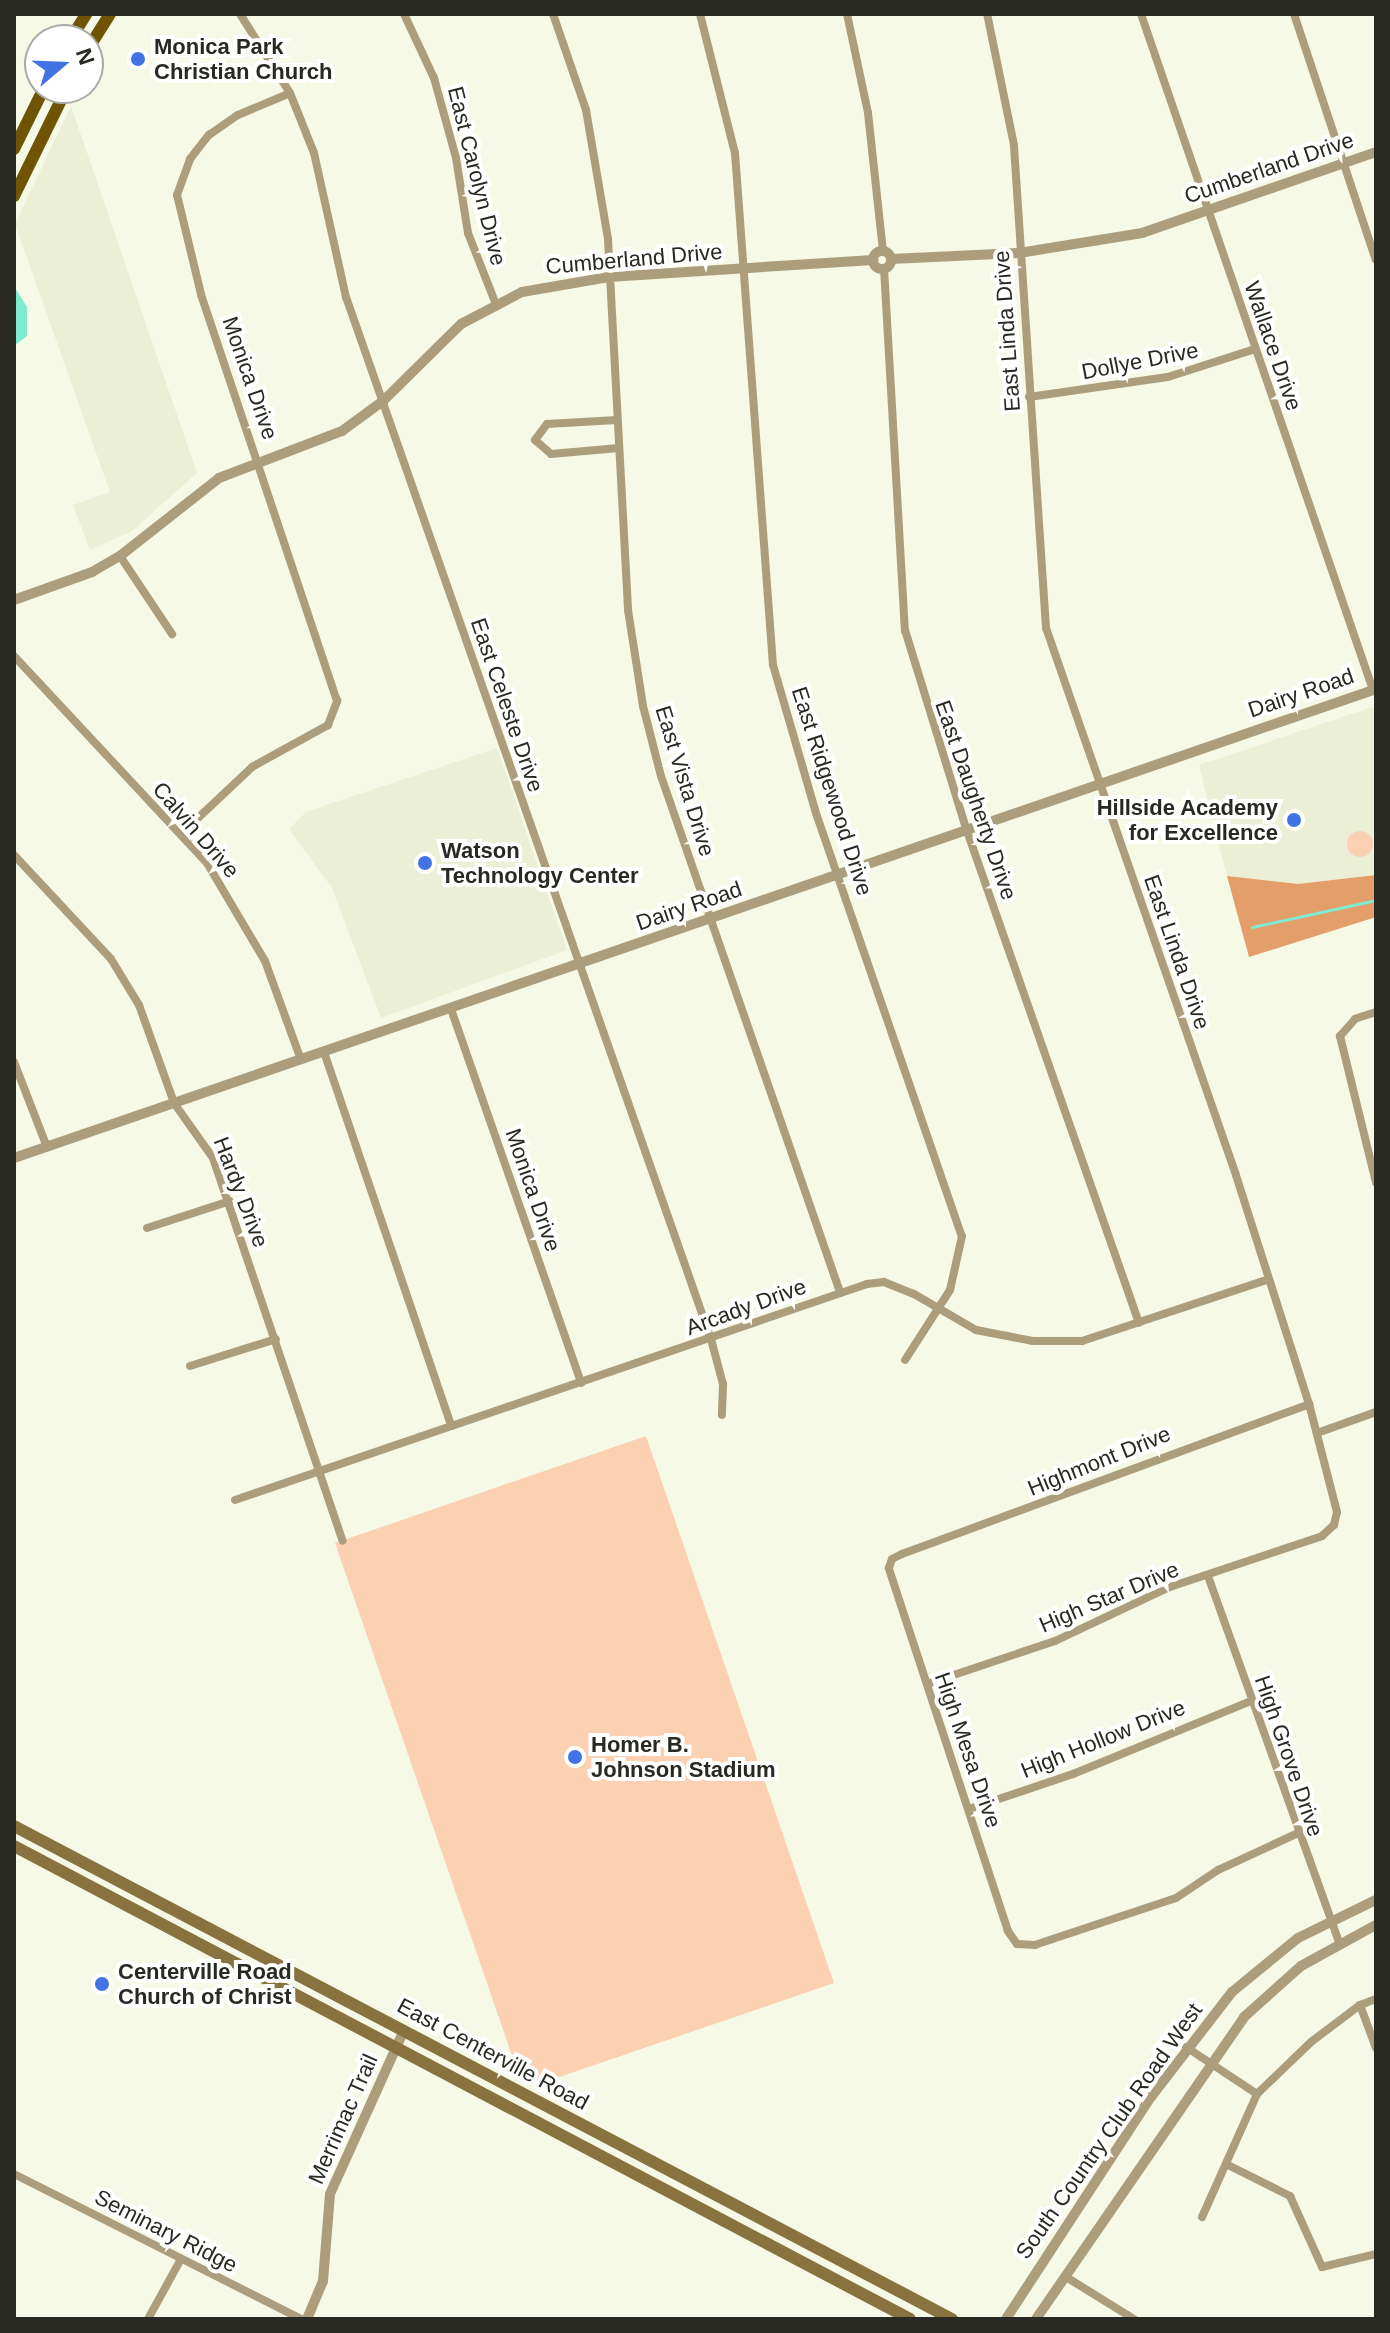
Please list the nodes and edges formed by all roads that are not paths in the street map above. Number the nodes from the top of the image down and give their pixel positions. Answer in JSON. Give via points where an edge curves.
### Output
{"nodes":[{"id":1,"x":240,"y":14,"type":"edge"},
{"id":2,"x":404,"y":14,"type":"edge"},
{"id":3,"x":553,"y":14,"type":"edge"},
{"id":4,"x":700,"y":14,"type":"edge"},
{"id":5,"x":847,"y":14,"type":"edge"},
{"id":6,"x":987,"y":14,"type":"edge"},
{"id":7,"x":1141,"y":14,"type":"edge"},
{"id":8,"x":1294,"y":14,"type":"edge"},
{"id":9,"x":290,"y":93,"type":"junction"},
{"id":10,"x":36,"y":104,"type":"edge"},
{"id":11,"x":59,"y":104,"type":"edge"},
{"id":12,"x":15,"y":147,"type":"edge"},
{"id":13,"x":1376,"y":152,"type":"edge"},
{"id":14,"x":36,"y":153,"type":"junction"},
{"id":15,"x":1344,"y":164,"type":"junction"},
{"id":16,"x":14,"y":196,"type":"edge"},
{"id":17,"x":1208,"y":210,"type":"junction"},
{"id":18,"x":1019,"y":253,"type":"junction"},
{"id":19,"x":886,"y":259,"type":"junction"},
{"id":20,"x":1376,"y":260,"type":"edge"},
{"id":21,"x":746,"y":269,"type":"junction"},
{"id":22,"x":609,"y":277,"type":"junction"},
{"id":23,"x":495,"y":302,"type":"junction"},
{"id":24,"x":1255,"y":349,"type":"junction"},
{"id":25,"x":1029,"y":397,"type":"junction"},
{"id":26,"x":383,"y":401,"type":"junction"},
{"id":27,"x":617,"y":420,"type":"junction"},
{"id":28,"x":619,"y":448,"type":"junction"},
{"id":29,"x":260,"y":463,"type":"junction"},
{"id":30,"x":120,"y":556,"type":"junction"},
{"id":31,"x":14,"y":600,"type":"edge"},
{"id":32,"x":172,"y":634,"type":"dead end"},
{"id":33,"x":14,"y":656,"type":"edge"},
{"id":34,"x":1374,"y":689,"type":"edge"},
{"id":35,"x":1100,"y":785,"type":"junction"},
{"id":36,"x":967,"y":831,"type":"junction"},
{"id":37,"x":181,"y":834,"type":"junction"},
{"id":38,"x":14,"y":855,"type":"edge"},
{"id":39,"x":840,"y":875,"type":"junction"},
{"id":40,"x":712,"y":920,"type":"junction"},
{"id":41,"x":582,"y":964,"type":"junction"},
{"id":42,"x":451,"y":1009,"type":"junction"},
{"id":43,"x":1376,"y":1012,"type":"edge"},
{"id":44,"x":324,"y":1052,"type":"junction"},
{"id":45,"x":301,"y":1060,"type":"junction"},
{"id":46,"x":14,"y":1062,"type":"edge"},
{"id":47,"x":174,"y":1103,"type":"junction"},
{"id":48,"x":47,"y":1147,"type":"junction"},
{"id":49,"x":1372,"y":1148,"type":"edge"},
{"id":50,"x":14,"y":1158,"type":"edge"},
{"id":51,"x":1376,"y":1183,"type":"edge"},
{"id":52,"x":230,"y":1201,"type":"junction"},
{"id":53,"x":147,"y":1228,"type":"dead end"},
{"id":54,"x":1269,"y":1279,"type":"junction"},
{"id":55,"x":840,"y":1292,"type":"junction"},
{"id":56,"x":939,"y":1308,"type":"junction"},
{"id":57,"x":1139,"y":1323,"type":"junction"},
{"id":58,"x":276,"y":1339,"type":"junction"},
{"id":59,"x":711,"y":1339,"type":"junction"},
{"id":60,"x":905,"y":1360,"type":"dead end"},
{"id":61,"x":190,"y":1366,"type":"dead end"},
{"id":62,"x":581,"y":1383,"type":"junction"},
{"id":63,"x":1309,"y":1404,"type":"junction"},
{"id":64,"x":1376,"y":1412,"type":"edge"},
{"id":65,"x":722,"y":1415,"type":"dead end"},
{"id":66,"x":451,"y":1426,"type":"junction"},
{"id":67,"x":1317,"y":1433,"type":"junction"},
{"id":68,"x":320,"y":1470,"type":"junction"},
{"id":69,"x":235,"y":1500,"type":"dead end"},
{"id":70,"x":1337,"y":1512,"type":"joint"},
{"id":71,"x":343,"y":1541,"type":"dead end"},
{"id":72,"x":902,"y":1554,"type":"joint"},
{"id":73,"x":1208,"y":1576,"type":"junction"},
{"id":74,"x":927,"y":1684,"type":"junction"},
{"id":75,"x":1251,"y":1701,"type":"junction"},
{"id":76,"x":969,"y":1809,"type":"junction"},
{"id":77,"x":14,"y":1826,"type":"edge"},
{"id":78,"x":1296,"y":1834,"type":"junction"},
{"id":79,"x":51,"y":1844,"type":"junction"},
{"id":80,"x":14,"y":1846,"type":"edge"},
{"id":81,"x":42,"y":1860,"type":"junction"},
{"id":82,"x":1376,"y":1900,"type":"edge"},
{"id":83,"x":1328,"y":1920,"type":"junction"},
{"id":84,"x":1376,"y":1925,"type":"edge"},
{"id":85,"x":224,"y":1935,"type":"junction"},
{"id":86,"x":1340,"y":1945,"type":"junction"},
{"id":87,"x":216,"y":1954,"type":"junction"},
{"id":88,"x":1376,"y":1999,"type":"edge"},
{"id":89,"x":1360,"y":2005,"type":"junction"},
{"id":90,"x":404,"y":2030,"type":"junction"},
{"id":91,"x":1186,"y":2047,"type":"junction"},
{"id":92,"x":1376,"y":2048,"type":"edge"},
{"id":93,"x":396,"y":2050,"type":"junction"},
{"id":94,"x":1213,"y":2064,"type":"junction"},
{"id":95,"x":1257,"y":2094,"type":"junction"},
{"id":96,"x":1226,"y":2164,"type":"junction"},
{"id":97,"x":14,"y":2174,"type":"edge"},
{"id":98,"x":1202,"y":2217,"type":"dead end"},
{"id":99,"x":1376,"y":2254,"type":"edge"},
{"id":100,"x":181,"y":2259,"type":"junction"},
{"id":101,"x":1066,"y":2277,"type":"junction"},
{"id":102,"x":148,"y":2319,"type":"edge"},
{"id":103,"x":304,"y":2319,"type":"edge"},
{"id":104,"x":910,"y":2319,"type":"edge"},
{"id":105,"x":952,"y":2319,"type":"edge"},
{"id":106,"x":1006,"y":2319,"type":"edge"},
{"id":107,"x":1036,"y":2319,"type":"edge"},
{"id":108,"x":1134,"y":2319,"type":"edge"}],
"edges":[{"from":1,"to":9,"type":"street","name":"East Celeste Drive"},
{"from":2,"to":23,"type":"street","name":"East Carolyn Drive","via":[[434,78],[456,158],[468,233]]},
{"from":3,"to":22,"type":"street","name":"East Vista Drive","via":[[586,110],[608,239]]},
{"from":4,"to":21,"type":"street","name":"East Ridgewood Drive","via":[[735,153]]},
{"from":5,"to":19,"type":"street","name":"East Daugherty Drive","via":[[868,113]]},
{"from":6,"to":18,"type":"street","name":"East Linda Drive","via":[[1014,145]]},
{"from":7,"to":17,"type":"street","name":"Wallace Drive"},
{"from":8,"to":15,"type":"street"},
{"from":9,"to":26,"type":"street","name":"East Celeste Drive","via":[[314,153],[346,297]]},
{"from":9,"to":29,"type":"street","name":"Monica Drive","via":[[238,115],[209,135],[190,159],[177,195],[192,264]]},
{"from":10,"to":12,"type":"main road"},
{"from":11,"to":14,"type":"main road"},
{"from":12,"to":14,"type":"main road"},
{"from":13,"to":15,"type":"street","name":"Cumberland Drive"},
{"from":14,"to":16,"type":"main road"},
{"from":15,"to":17,"type":"street","name":"Cumberland Drive"},
{"from":15,"to":20,"type":"street"},
{"from":17,"to":18,"type":"street","name":"Cumberland Drive","via":[[1142,233]]},
{"from":17,"to":24,"type":"street","name":"Wallace Drive"},
{"from":18,"to":19,"type":"street","name":"Cumberland Drive"},
{"from":18,"to":25,"type":"street","name":"East Linda Drive"},
{"from":19,"to":21,"type":"street","name":"Cumberland Drive"},
{"from":19,"to":36,"type":"street","name":"East Daugherty Drive","via":[[905,630]]},
{"from":21,"to":22,"type":"street","name":"Cumberland Drive"},
{"from":21,"to":39,"type":"street","name":"East Ridgewood Drive","via":[[773,665],[787,724]]},
{"from":22,"to":23,"type":"street","name":"Cumberland Drive","via":[[556,282]]},
{"from":22,"to":27,"type":"street","name":"East Vista Drive"},
{"from":23,"to":26,"type":"street","name":"Cumberland Drive","via":[[461,324]]},
{"from":24,"to":25,"type":"street","name":"Dollye Drive","via":[[1168,377]]},
{"from":24,"to":34,"type":"street","name":"Wallace Drive"},
{"from":25,"to":35,"type":"street","name":"East Linda Drive","via":[[1046,628]]},
{"from":26,"to":29,"type":"street","name":"Cumberland Drive","via":[[342,431]]},
{"from":26,"to":41,"type":"street","name":"East Celeste Drive"},
{"from":27,"to":28,"type":"street","name":"East Vista Drive"},
{"from":27,"to":28,"type":"street","via":[[547,424],[535,440],[551,454]]},
{"from":28,"to":40,"type":"street","name":"East Vista Drive","via":[[634,664],[661,776]]},
{"from":29,"to":30,"type":"street","name":"Cumberland Drive","via":[[219,478]]},
{"from":29,"to":37,"type":"street","name":"Monica Drive","via":[[337,701],[328,725],[252,767]]},
{"from":30,"to":31,"type":"street","name":"Cumberland Drive"},
{"from":30,"to":32,"type":"street"},
{"from":33,"to":37,"type":"street","name":"Calvin Drive"},
{"from":34,"to":35,"type":"street","name":"Dairy Road"},
{"from":35,"to":36,"type":"street","name":"Dairy Road"},
{"from":35,"to":54,"type":"street","name":"East Linda Drive"},
{"from":36,"to":39,"type":"street","name":"Dairy Road"},
{"from":36,"to":57,"type":"street","name":"East Daugherty Drive"},
{"from":37,"to":45,"type":"street","name":"Calvin Drive","via":[[222,885],[265,961]]},
{"from":38,"to":47,"type":"street","name":"Hardy Drive","via":[[111,959],[139,1005]]},
{"from":39,"to":40,"type":"street","name":"Dairy Road"},
{"from":39,"to":56,"type":"street","name":"East Ridgewood Drive","via":[[958,1213],[960,1262]]},
{"from":40,"to":41,"type":"street","name":"Dairy Road"},
{"from":40,"to":55,"type":"street","name":"East Vista Drive"},
{"from":41,"to":42,"type":"street","name":"Dairy Road"},
{"from":41,"to":59,"type":"street","name":"East Celeste Drive"},
{"from":42,"to":44,"type":"street","name":"Dairy Road"},
{"from":42,"to":62,"type":"street","name":"Monica Drive"},
{"from":43,"to":49,"type":"street","via":[[1355,1019],[1340,1036]]},
{"from":44,"to":45,"type":"street","name":"Dairy Road"},
{"from":44,"to":66,"type":"street"},
{"from":45,"to":47,"type":"street","name":"Dairy Road"},
{"from":46,"to":48,"type":"street"},
{"from":47,"to":48,"type":"street","name":"Dairy Road"},
{"from":47,"to":52,"type":"street","name":"Hardy Drive","via":[[202,1137]]},
{"from":48,"to":50,"type":"street","name":"Dairy Road"},
{"from":49,"to":51,"type":"street"},
{"from":52,"to":53,"type":"street"},
{"from":52,"to":58,"type":"street","name":"Hardy Drive"},
{"from":54,"to":57,"type":"street","name":"Arcady Drive"},
{"from":54,"to":63,"type":"street","name":"East Linda Drive"},
{"from":55,"to":56,"type":"street","name":"Arcady Drive","via":[[884,1282]]},
{"from":55,"to":59,"type":"street","name":"Arcady Drive"},
{"from":56,"to":57,"type":"street","name":"Arcady Drive","via":[[976,1330],[1033,1341],[1082,1341]]},
{"from":56,"to":60,"type":"street","name":"East Ridgewood Drive"},
{"from":58,"to":61,"type":"street"},
{"from":58,"to":68,"type":"street","name":"Hardy Drive"},
{"from":59,"to":62,"type":"street","name":"Arcady Drive"},
{"from":59,"to":65,"type":"street","name":"East Celeste Drive","via":[[723,1384]]},
{"from":62,"to":66,"type":"street","name":"Arcady Drive"},
{"from":63,"to":67,"type":"street","name":"East Linda Drive"},
{"from":63,"to":72,"type":"street","name":"Highmont Drive"},
{"from":64,"to":67,"type":"street"},
{"from":66,"to":68,"type":"street","name":"Arcady Drive"},
{"from":67,"to":70,"type":"street","name":"East Linda Drive"},
{"from":68,"to":69,"type":"street","name":"Arcady Drive"},
{"from":68,"to":71,"type":"street","name":"Hardy Drive"},
{"from":70,"to":73,"type":"street","name":"High Star Drive","via":[[1334,1525],[1322,1536]]},
{"from":72,"to":74,"type":"street","name":"High Mesa Drive","via":[[892,1559],[890,1580]]},
{"from":73,"to":74,"type":"street","name":"High Star Drive","via":[[1170,1587],[1055,1641]]},
{"from":73,"to":75,"type":"street","name":"High Grove Drive"},
{"from":74,"to":76,"type":"street","name":"High Mesa Drive"},
{"from":75,"to":76,"type":"street","name":"High Hollow Drive","via":[[1073,1774]]},
{"from":75,"to":78,"type":"street","name":"High Grove Drive"},
{"from":76,"to":78,"type":"street","name":"High Mesa Drive","via":[[1008,1931],[1017,1944],[1035,1945],[1176,1898],[1218,1870]]},
{"from":77,"to":79,"type":"main road","name":"East Centerville Road"},
{"from":78,"to":83,"type":"street","name":"High Grove Drive"},
{"from":79,"to":81,"type":"main road"},
{"from":79,"to":85,"type":"main road","name":"East Centerville Road"},
{"from":80,"to":81,"type":"main road","name":"East Centerville Road"},
{"from":81,"to":87,"type":"main road","name":"East Centerville Road"},
{"from":82,"to":83,"type":"street","name":"South Country Club Road West"},
{"from":83,"to":86,"type":"street","name":"High Grove Drive"},
{"from":83,"to":91,"type":"street","name":"South Country Club Road West","via":[[1251,1973]]},
{"from":84,"to":86,"type":"street","name":"South Country Club Road West"},
{"from":85,"to":87,"type":"main road"},
{"from":85,"to":90,"type":"main road","name":"East Centerville Road"},
{"from":86,"to":94,"type":"street","name":"South Country Club Road West","via":[[1301,1966],[1244,2017]]},
{"from":87,"to":93,"type":"main road","name":"East Centerville Road"},
{"from":88,"to":89,"type":"street"},
{"from":89,"to":92,"type":"street"},
{"from":89,"to":95,"type":"street","via":[[1311,2042]]},
{"from":90,"to":93,"type":"street","name":"Merrimac Trail"},
{"from":90,"to":105,"type":"main road","name":"East Centerville Road"},
{"from":91,"to":94,"type":"street"},
{"from":91,"to":106,"type":"street","name":"South Country Club Road West"},
{"from":93,"to":103,"type":"street","name":"Merrimac Trail","via":[[330,2194],[323,2281]]},
{"from":93,"to":104,"type":"main road","name":"East Centerville Road"},
{"from":94,"to":95,"type":"street"},
{"from":94,"to":101,"type":"street","name":"South Country Club Road West"},
{"from":95,"to":96,"type":"street"},
{"from":96,"to":98,"type":"street"},
{"from":96,"to":99,"type":"street","via":[[1290,2196],[1322,2267]]},
{"from":97,"to":100,"type":"street","name":"Seminary Ridge"},
{"from":100,"to":102,"type":"street"},
{"from":100,"to":103,"type":"street","name":"Seminary Ridge"},
{"from":101,"to":107,"type":"street","name":"South Country Club Road West"},
{"from":101,"to":108,"type":"street"}]}
